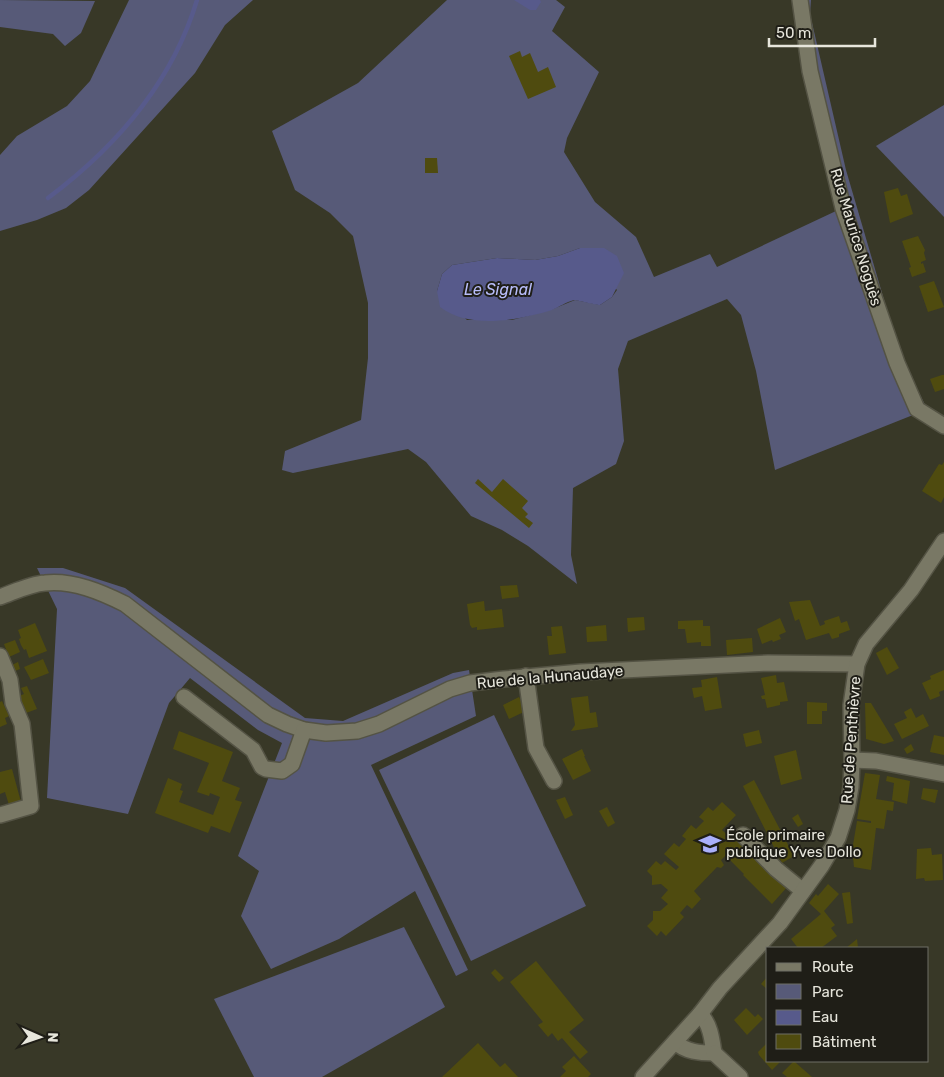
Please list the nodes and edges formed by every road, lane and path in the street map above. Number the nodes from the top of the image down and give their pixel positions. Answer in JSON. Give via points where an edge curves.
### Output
{"nodes":[{"id":1,"x":800,"y":0,"type":"edge"},
{"id":2,"x":944,"y":426,"type":"edge"},
{"id":3,"x":944,"y":541,"type":"edge"},
{"id":4,"x":0,"y":598,"type":"edge"},
{"id":5,"x":0,"y":656,"type":"edge"},
{"id":6,"x":857,"y":664,"type":"junction"},
{"id":7,"x":526,"y":676,"type":"junction"},
{"id":8,"x":184,"y":697,"type":"dead end"},
{"id":9,"x":304,"y":730,"type":"junction"},
{"id":10,"x":852,"y":760,"type":"junction"},
{"id":11,"x":944,"y":774,"type":"edge"},
{"id":12,"x":554,"y":781,"type":"dead end"},
{"id":13,"x":0,"y":815,"type":"edge"},
{"id":14,"x":743,"y":835,"type":"dead end"},
{"id":15,"x":802,"y":891,"type":"junction"},
{"id":16,"x":700,"y":1014,"type":"junction"},
{"id":17,"x":675,"y":1042,"type":"junction"},
{"id":18,"x":714,"y":1053,"type":"junction"},
{"id":19,"x":643,"y":1077,"type":"edge"},
{"id":20,"x":740,"y":1077,"type":"edge"}],
"edges":[{"from":1,"to":2,"type":"street","name":"Rue Maurice Noguès","via":[[810,71],[843,208],[897,363],[917,409]]},
{"from":3,"to":6,"type":"street","name":"Rue de Penthièvre","via":[[911,590],[866,644]]},
{"from":4,"to":9,"type":"street","name":"Rue de la Hunaudaye","via":[[44,583],[64,583],[106,595],[125,604],[268,715]]},
{"from":5,"to":13,"type":"street","via":[[22,724],[31,806]]},
{"from":6,"to":7,"type":"street","name":"Rue de la Hunaudaye","via":[[768,663]]},
{"from":6,"to":10,"type":"street","name":"Rue de Penthièvre","via":[[851,705]]},
{"from":7,"to":9,"type":"street","name":"Rue de la Hunaudaye","via":[[462,685],[357,731]]},
{"from":7,"to":12,"type":"street","via":[[536,748]]},
{"from":8,"to":9,"type":"street","via":[[253,750],[262,767],[273,771],[282,771],[292,764]]},
{"from":10,"to":11,"type":"street","via":[[876,760]]},
{"from":10,"to":15,"type":"street","name":"Rue de Penthièvre","via":[[847,810],[838,838]]},
{"from":14,"to":15,"type":"street"},
{"from":15,"to":16,"type":"street","name":"Rue de Penthièvre","via":[[780,923]]},
{"from":16,"to":17,"type":"street","name":"Rue de Penthièvre"},
{"from":16,"to":18,"type":"street","via":[[705,1018],[712,1037]]},
{"from":17,"to":18,"type":"street","via":[[682,1049]]},
{"from":17,"to":19,"type":"street","name":"Rue de Penthièvre"},
{"from":18,"to":20,"type":"street"}]}
